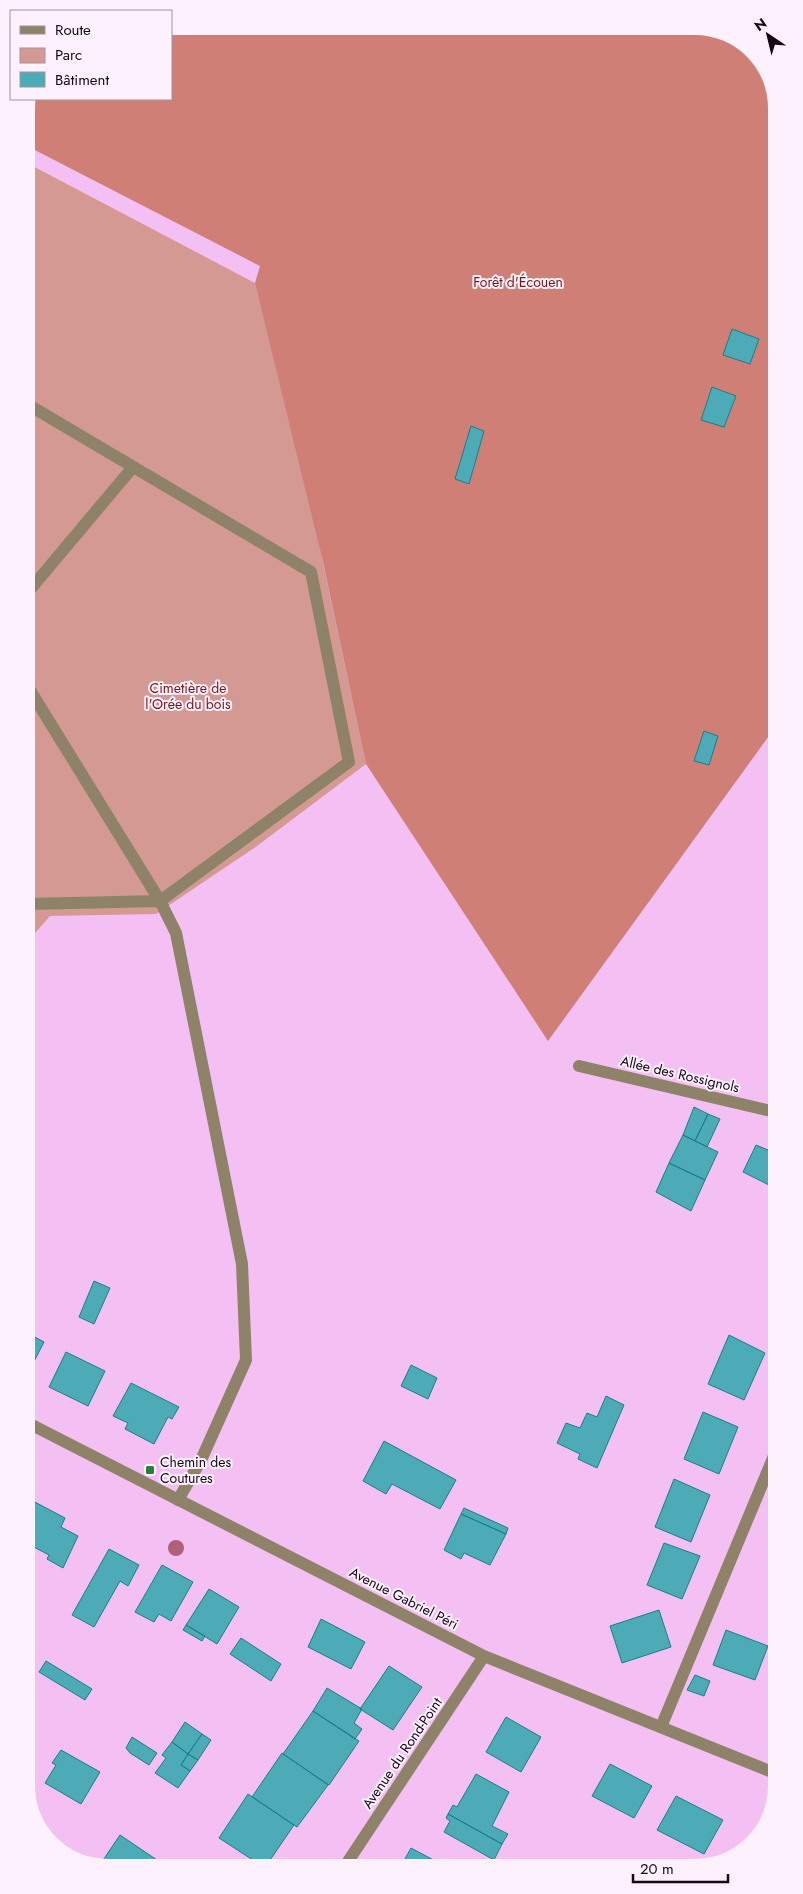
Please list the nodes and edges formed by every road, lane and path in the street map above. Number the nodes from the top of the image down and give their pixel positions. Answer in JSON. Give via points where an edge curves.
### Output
{"nodes":[{"id":1,"x":35,"y":409,"type":"edge"},
{"id":2,"x":133,"y":467,"type":"junction"},
{"id":3,"x":35,"y":584,"type":"edge"},
{"id":4,"x":35,"y":699,"type":"edge"},
{"id":5,"x":160,"y":901,"type":"junction"},
{"id":6,"x":35,"y":904,"type":"edge"},
{"id":7,"x":579,"y":1066,"type":"dead end"},
{"id":8,"x":768,"y":1110,"type":"edge"},
{"id":9,"x":35,"y":1427,"type":"edge"},
{"id":10,"x":768,"y":1470,"type":"edge"},
{"id":11,"x":178,"y":1500,"type":"junction"},
{"id":12,"x":484,"y":1656,"type":"junction"},
{"id":13,"x":661,"y":1727,"type":"junction"},
{"id":14,"x":768,"y":1770,"type":"edge"},
{"id":15,"x":350,"y":1859,"type":"edge"}],
"edges":[{"from":1,"to":2,"type":"street"},
{"from":2,"to":3,"type":"street"},
{"from":2,"to":5,"type":"street","via":[[311,572],[349,762]]},
{"from":4,"to":5,"type":"street"},
{"from":5,"to":6,"type":"street"},
{"from":5,"to":11,"type":"street","via":[[176,933],[242,1264],[246,1360],[201,1460]]},
{"from":7,"to":8,"type":"street","name":"Allée des Rossignols"},
{"from":9,"to":11,"type":"street","name":"Avenue Gabriel Péri"},
{"from":10,"to":13,"type":"street"},
{"from":11,"to":12,"type":"street","name":"Avenue Gabriel Péri"},
{"from":12,"to":13,"type":"street","name":"Avenue Gabriel Péri"},
{"from":12,"to":15,"type":"street","name":"Avenue du Rond-Point"},
{"from":13,"to":14,"type":"street","name":"Avenue Gabriel Péri"}]}
